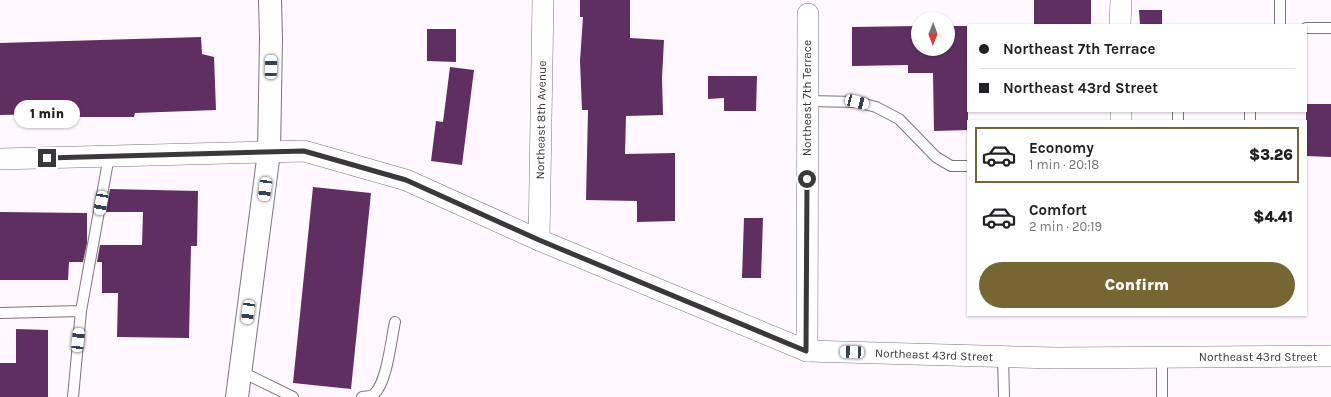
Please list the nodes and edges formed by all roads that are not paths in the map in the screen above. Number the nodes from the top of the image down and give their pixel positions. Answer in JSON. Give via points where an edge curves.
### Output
{"nodes":[{"id":1,"x":270,"y":0,"type":"edge"},
{"id":2,"x":543,"y":0,"type":"edge"},
{"id":3,"x":1121,"y":0,"type":"edge"},
{"id":4,"x":1280,"y":0,"type":"edge"},
{"id":5,"x":808,"y":14,"type":"dead end"},
{"id":6,"x":1120,"y":24,"type":"edge"},
{"id":7,"x":1280,"y":24,"type":"edge"},
{"id":8,"x":1307,"y":28,"type":"edge"},
{"id":9,"x":1331,"y":28,"type":"edge"},
{"id":10,"x":807,"y":101,"type":"junction"},
{"id":11,"x":269,"y":152,"type":"junction"},
{"id":12,"x":109,"y":156,"type":"junction"},
{"id":13,"x":0,"y":159,"type":"edge"},
{"id":14,"x":967,"y":166,"type":"edge"},
{"id":15,"x":539,"y":240,"type":"junction"},
{"id":16,"x":81,"y":311,"type":"junction"},
{"id":17,"x":0,"y":313,"type":"edge"},
{"id":18,"x":394,"y":322,"type":"dead end"},
{"id":19,"x":806,"y":351,"type":"junction"},
{"id":20,"x":1331,"y":356,"type":"edge"},
{"id":21,"x":1003,"y":357,"type":"junction"},
{"id":22,"x":1162,"y":357,"type":"junction"},
{"id":23,"x":240,"y":371,"type":"junction"},
{"id":24,"x":72,"y":397,"type":"edge"},
{"id":25,"x":237,"y":397,"type":"edge"},
{"id":26,"x":293,"y":397,"type":"edge"},
{"id":27,"x":362,"y":397,"type":"edge"},
{"id":28,"x":1004,"y":397,"type":"edge"},
{"id":29,"x":1162,"y":397,"type":"edge"}],
"edges":[{"from":1,"to":11,"type":"main road"},
{"from":2,"to":15,"type":"street","name":"Northeast 8th Avenue"},
{"from":3,"to":6,"type":"street"},
{"from":4,"to":7,"type":"lane"},
{"from":5,"to":10,"type":"street","name":"Northeast 7th Terrace"},
{"from":8,"to":9,"type":"lane"},
{"from":10,"to":14,"type":"lane","via":[[857,102],[876,106],[899,119],[936,157],[951,166]]},
{"from":10,"to":19,"type":"street","name":"Northeast 7th Terrace"},
{"from":11,"to":12,"type":"street","name":"Northeast 43rd Street"},
{"from":11,"to":15,"type":"street","name":"Northeast 43rd Street","via":[[304,151],[406,180]]},
{"from":11,"to":23,"type":"main road"},
{"from":12,"to":13,"type":"street","name":"Northeast 43rd Street"},
{"from":12,"to":16,"type":"lane"},
{"from":15,"to":19,"type":"street","name":"Northeast 43rd Street"},
{"from":16,"to":17,"type":"lane"},
{"from":16,"to":24,"type":"lane"},
{"from":18,"to":27,"type":"lane","via":[[384,379],[373,396]]},
{"from":19,"to":21,"type":"street","name":"Northeast 43rd Street"},
{"from":20,"to":22,"type":"street","name":"Northeast 43rd Street"},
{"from":21,"to":22,"type":"street","name":"Northeast 43rd Street"},
{"from":21,"to":28,"type":"lane"},
{"from":22,"to":29,"type":"lane"},
{"from":23,"to":25,"type":"main road"},
{"from":23,"to":26,"type":"lane"}]}
